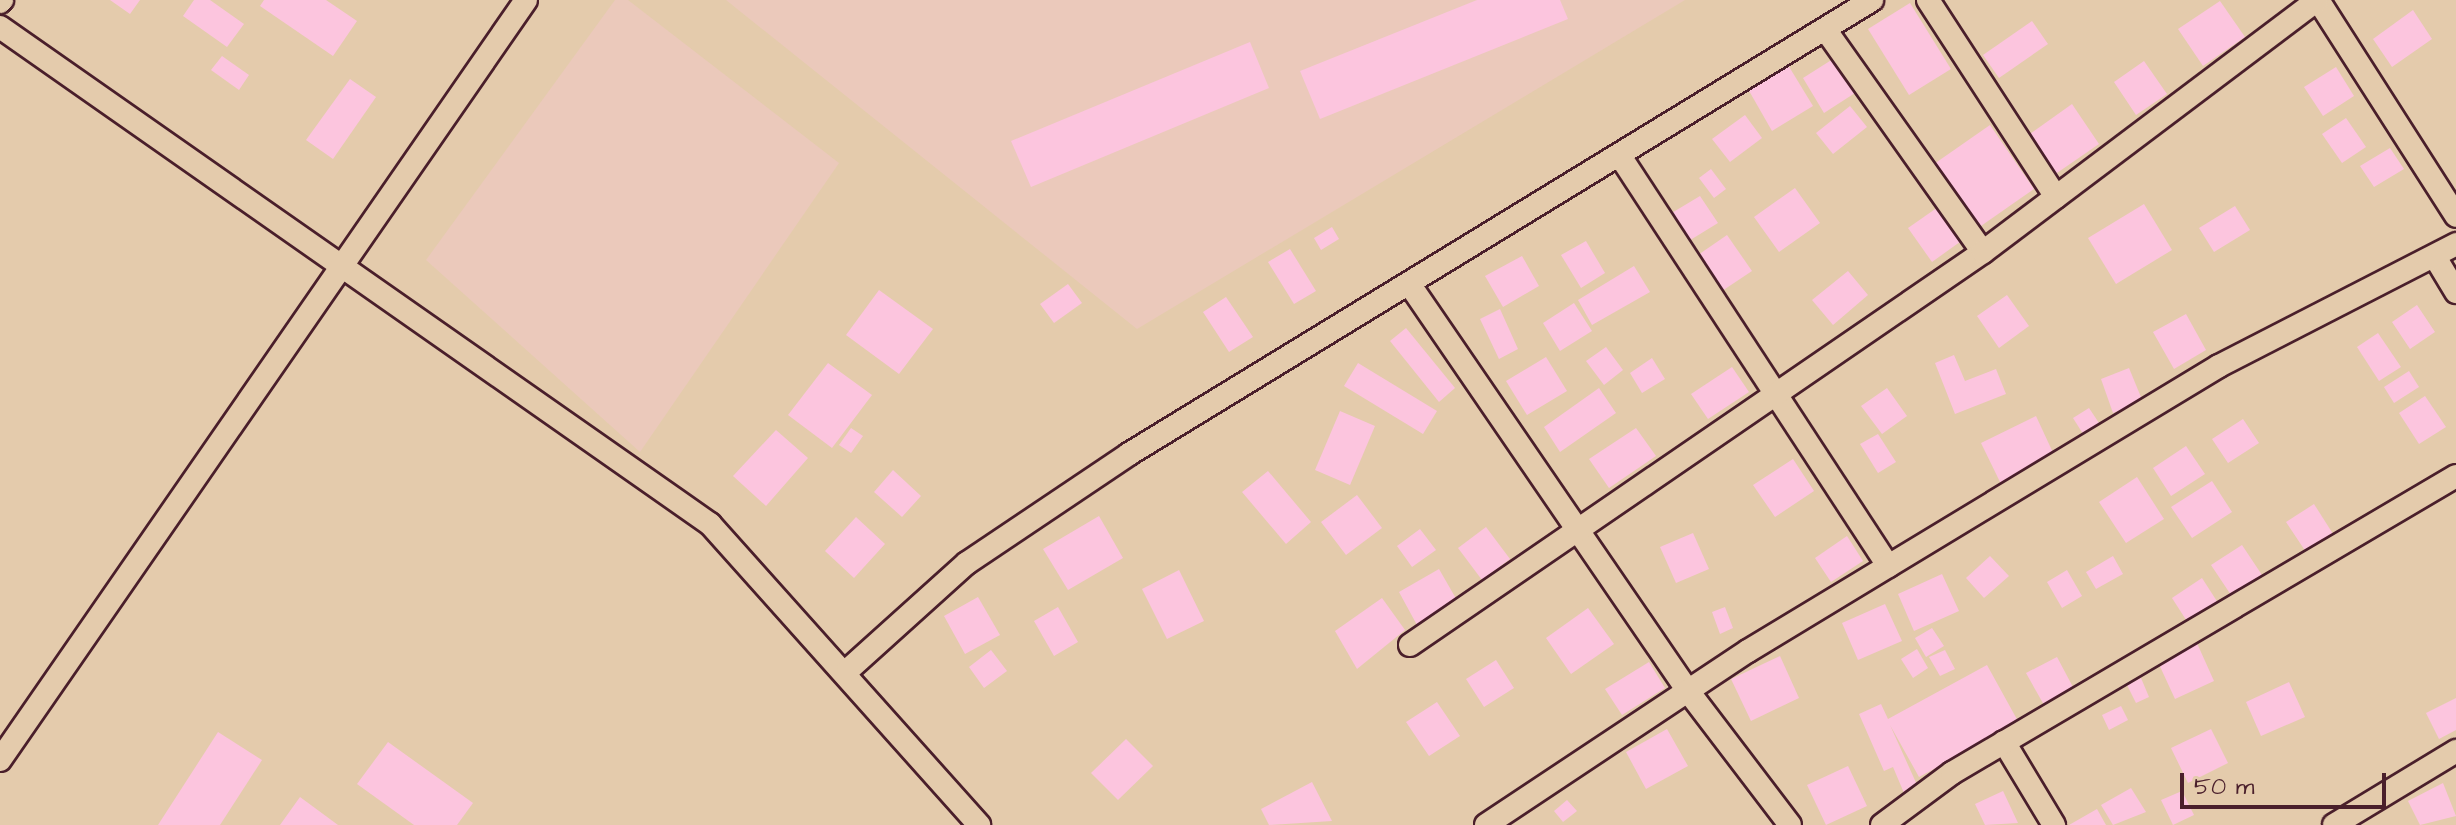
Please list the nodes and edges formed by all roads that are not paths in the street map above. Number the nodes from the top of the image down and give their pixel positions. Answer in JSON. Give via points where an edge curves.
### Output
{"nodes":[{"id":1,"x":526,"y":0,"type":"edge"},
{"id":2,"x":1872,"y":0,"type":"edge"},
{"id":3,"x":1928,"y":0,"type":"edge"},
{"id":4,"x":2318,"y":0,"type":"edge"},
{"id":5,"x":0,"y":27,"type":"edge"},
{"id":6,"x":1825,"y":29,"type":"junction"},
{"id":7,"x":1620,"y":156,"type":"junction"},
{"id":8,"x":2056,"y":197,"type":"junction"},
{"id":9,"x":2456,"y":216,"type":"edge"},
{"id":10,"x":2456,"y":244,"type":"edge"},
{"id":11,"x":1983,"y":252,"type":"junction"},
{"id":12,"x":2435,"y":257,"type":"junction"},
{"id":13,"x":339,"y":264,"type":"junction"},
{"id":14,"x":1410,"y":285,"type":"junction"},
{"id":15,"x":2456,"y":292,"type":"edge"},
{"id":16,"x":1777,"y":397,"type":"junction"},
{"id":17,"x":2456,"y":476,"type":"edge"},
{"id":18,"x":1580,"y":531,"type":"junction"},
{"id":19,"x":1888,"y":566,"type":"junction"},
{"id":20,"x":1410,"y":645,"type":"dead end"},
{"id":21,"x":848,"y":670,"type":"junction"},
{"id":22,"x":1688,"y":691,"type":"junction"},
{"id":23,"x":2004,"y":742,"type":"junction"},
{"id":24,"x":2456,"y":751,"type":"edge"},
{"id":25,"x":0,"y":760,"type":"edge"},
{"id":26,"x":979,"y":825,"type":"edge"},
{"id":27,"x":1486,"y":825,"type":"edge"},
{"id":28,"x":1790,"y":825,"type":"edge"},
{"id":29,"x":1882,"y":825,"type":"edge"},
{"id":30,"x":2054,"y":825,"type":"edge"},
{"id":31,"x":2334,"y":825,"type":"edge"}],
"edges":[{"from":1,"to":13,"type":"street"},
{"from":2,"to":6,"type":"street"},
{"from":3,"to":8,"type":"street"},
{"from":4,"to":8,"type":"street"},
{"from":4,"to":9,"type":"street"},
{"from":5,"to":13,"type":"street"},
{"from":6,"to":7,"type":"street"},
{"from":6,"to":11,"type":"street"},
{"from":7,"to":14,"type":"street"},
{"from":7,"to":16,"type":"street"},
{"from":8,"to":11,"type":"street"},
{"from":10,"to":12,"type":"street"},
{"from":11,"to":16,"type":"street"},
{"from":12,"to":15,"type":"street"},
{"from":12,"to":19,"type":"street","via":[[2219,366]]},
{"from":13,"to":21,"type":"street","via":[[710,524]]},
{"from":13,"to":25,"type":"street"},
{"from":14,"to":18,"type":"street"},
{"from":14,"to":21,"type":"street","via":[[1129,454],[967,563]]},
{"from":16,"to":18,"type":"street"},
{"from":16,"to":19,"type":"street"},
{"from":17,"to":23,"type":"street"},
{"from":18,"to":20,"type":"street"},
{"from":18,"to":22,"type":"street"},
{"from":19,"to":22,"type":"street"},
{"from":21,"to":26,"type":"street"},
{"from":22,"to":27,"type":"street"},
{"from":22,"to":28,"type":"street"},
{"from":23,"to":29,"type":"street"},
{"from":23,"to":30,"type":"street"},
{"from":24,"to":31,"type":"street"}]}
